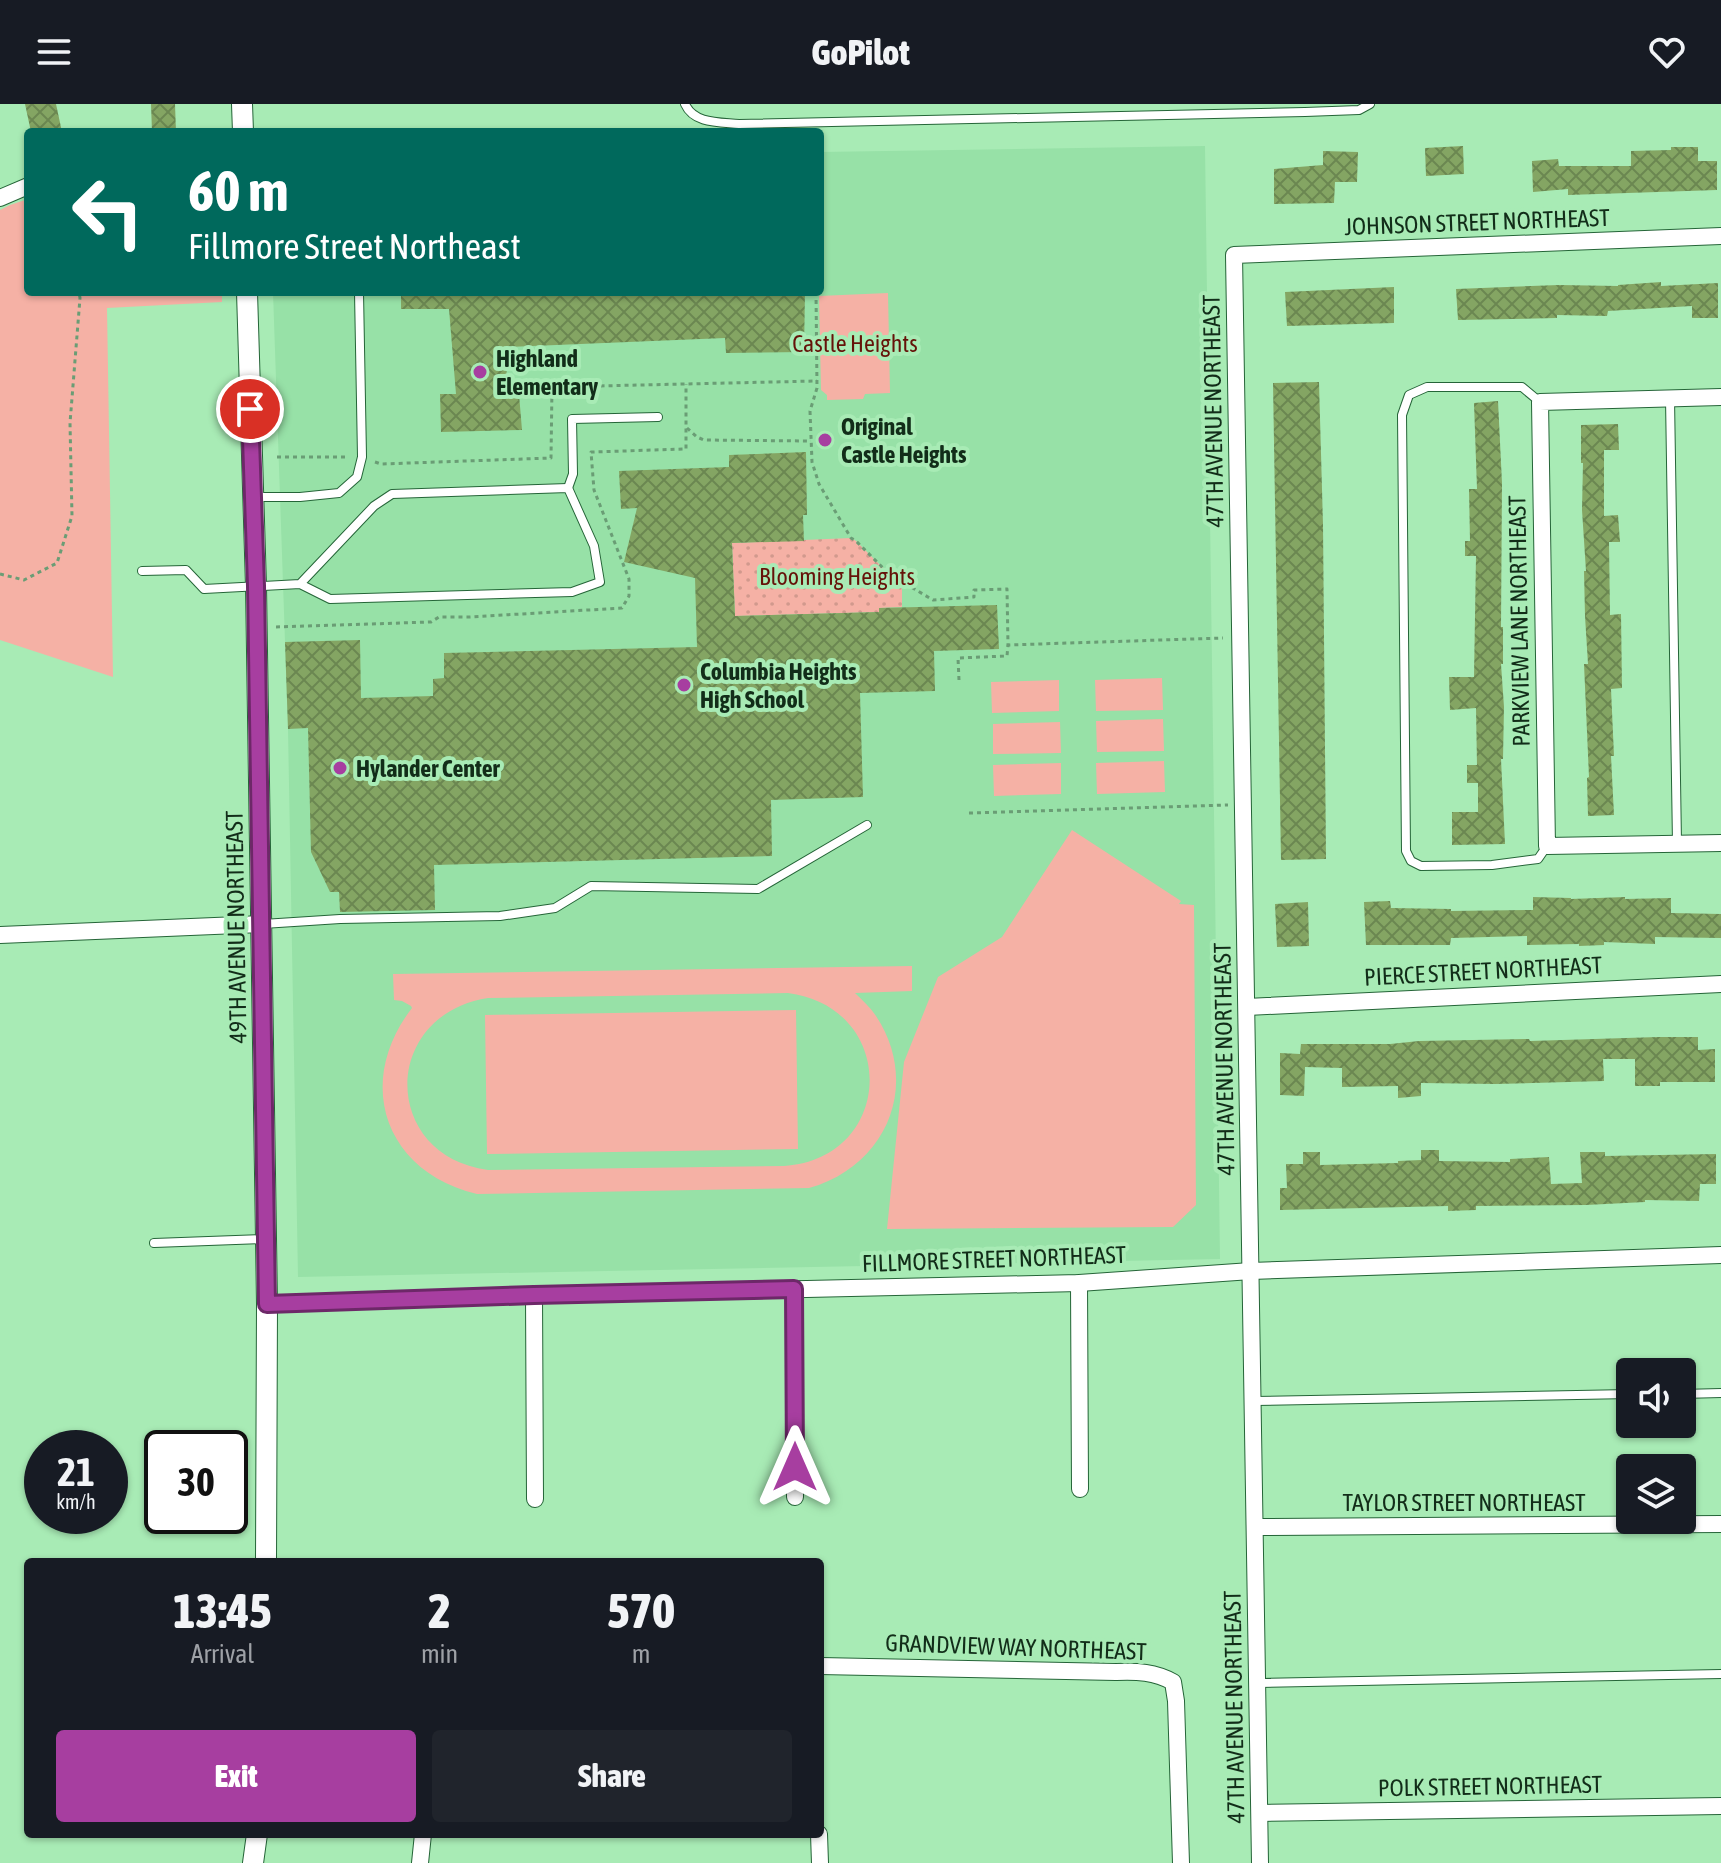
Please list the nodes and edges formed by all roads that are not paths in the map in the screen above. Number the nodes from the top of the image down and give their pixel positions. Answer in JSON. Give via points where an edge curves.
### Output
{"nodes":[{"id":1,"x":242,"y":104,"type":"edge"},
{"id":2,"x":685,"y":104,"type":"edge"},
{"id":3,"x":1370,"y":104,"type":"edge"},
{"id":4,"x":243,"y":128,"type":"edge"},
{"id":5,"x":24,"y":188,"type":"edge"},
{"id":6,"x":0,"y":197,"type":"edge"},
{"id":7,"x":1721,"y":236,"type":"edge"},
{"id":8,"x":1234,"y":255,"type":"joint"},
{"id":9,"x":247,"y":296,"type":"edge"},
{"id":10,"x":359,"y":296,"type":"edge"},
{"id":11,"x":1721,"y":397,"type":"edge"},
{"id":12,"x":1670,"y":398,"type":"junction"},
{"id":13,"x":1540,"y":402,"type":"junction"},
{"id":14,"x":658,"y":417,"type":"dead end"},
{"id":15,"x":568,"y":488,"type":"junction"},
{"id":16,"x":253,"y":497,"type":"junction"},
{"id":17,"x":142,"y":571,"type":"dead end"},
{"id":18,"x":300,"y":584,"type":"junction"},
{"id":19,"x":256,"y":586,"type":"junction"},
{"id":20,"x":867,"y":825,"type":"dead end"},
{"id":21,"x":1721,"y":843,"type":"edge"},
{"id":22,"x":1677,"y":844,"type":"junction"},
{"id":23,"x":1547,"y":846,"type":"junction"},
{"id":24,"x":262,"y":924,"type":"junction"},
{"id":25,"x":0,"y":935,"type":"edge"},
{"id":26,"x":1721,"y":984,"type":"edge"},
{"id":27,"x":1247,"y":1007,"type":"junction"},
{"id":28,"x":266,"y":1238,"type":"junction"},
{"id":29,"x":154,"y":1243,"type":"dead end"},
{"id":30,"x":1721,"y":1255,"type":"edge"},
{"id":31,"x":1251,"y":1271,"type":"junction"},
{"id":32,"x":1079,"y":1283,"type":"junction"},
{"id":33,"x":794,"y":1289,"type":"junction"},
{"id":34,"x":534,"y":1295,"type":"junction"},
{"id":35,"x":267,"y":1304,"type":"junction"},
{"id":36,"x":1721,"y":1393,"type":"edge"},
{"id":37,"x":1616,"y":1394,"type":"edge"},
{"id":38,"x":1696,"y":1394,"type":"edge"},
{"id":39,"x":1253,"y":1401,"type":"junction"},
{"id":40,"x":1080,"y":1489,"type":"dead end"},
{"id":41,"x":795,"y":1497,"type":"dead end"},
{"id":42,"x":535,"y":1499,"type":"dead end"},
{"id":43,"x":1721,"y":1524,"type":"edge"},
{"id":44,"x":1255,"y":1527,"type":"junction"},
{"id":45,"x":266,"y":1558,"type":"edge"},
{"id":46,"x":824,"y":1666,"type":"edge"},
{"id":47,"x":1721,"y":1674,"type":"edge"},
{"id":48,"x":1258,"y":1683,"type":"junction"},
{"id":49,"x":1721,"y":1806,"type":"edge"},
{"id":50,"x":1260,"y":1813,"type":"junction"},
{"id":51,"x":256,"y":1838,"type":"edge"},
{"id":52,"x":423,"y":1838,"type":"edge"},
{"id":53,"x":819,"y":1838,"type":"edge"},
{"id":54,"x":253,"y":1863,"type":"edge"},
{"id":55,"x":420,"y":1863,"type":"edge"},
{"id":56,"x":820,"y":1863,"type":"edge"},
{"id":57,"x":1181,"y":1863,"type":"edge"},
{"id":58,"x":1260,"y":1863,"type":"edge"}],
"edges":[{"from":1,"to":4,"type":"street"},
{"from":2,"to":3,"type":"lane","via":[[699,119],[739,124],[1318,112],[1359,110]]},
{"from":5,"to":6,"type":"street"},
{"from":7,"to":8,"type":"street","name":"JOHNSON STREET NORTHEAST"},
{"from":8,"to":27,"type":"street","name":"47TH AVENUE NORTHEAST"},
{"from":9,"to":16,"type":"street","name":"49TH AVENUE NORTHEAST"},
{"from":10,"to":16,"type":"lane","via":[[362,457],[357,477],[339,493]]},
{"from":11,"to":12,"type":"street"},
{"from":12,"to":13,"type":"street"},
{"from":12,"to":22,"type":"lane"},
{"from":13,"to":23,"type":"street","name":"PARKVIEW LANE NORTHEAST"},
{"from":13,"to":23,"type":"lane","via":[[1522,387],[1427,387],[1409,395],[1402,415],[1406,851],[1421,866],[1492,865],[1538,859]]},
{"from":14,"to":15,"type":"lane","via":[[572,419],[573,474]]},
{"from":15,"to":18,"type":"lane","via":[[392,494],[374,506]]},
{"from":15,"to":18,"type":"lane","via":[[594,546],[600,582],[572,592],[330,599]]},
{"from":16,"to":19,"type":"street","name":"49TH AVENUE NORTHEAST"},
{"from":17,"to":19,"type":"lane","via":[[186,570],[204,589]]},
{"from":18,"to":19,"type":"lane"},
{"from":19,"to":24,"type":"street","name":"49TH AVENUE NORTHEAST"},
{"from":20,"to":24,"type":"lane","via":[[758,889],[591,886],[555,908],[500,916]]},
{"from":21,"to":22,"type":"street"},
{"from":22,"to":23,"type":"street"},
{"from":24,"to":25,"type":"street"},
{"from":24,"to":28,"type":"street","name":"49TH AVENUE NORTHEAST"},
{"from":26,"to":27,"type":"street","name":"PIERCE STREET NORTHEAST"},
{"from":27,"to":31,"type":"street","name":"47TH AVENUE NORTHEAST"},
{"from":28,"to":29,"type":"lane"},
{"from":28,"to":35,"type":"street","name":"49TH AVENUE NORTHEAST"},
{"from":30,"to":31,"type":"street","name":"FILLMORE STREET NORTHEAST"},
{"from":31,"to":32,"type":"street","name":"FILLMORE STREET NORTHEAST"},
{"from":31,"to":39,"type":"street","name":"47TH AVENUE NORTHEAST"},
{"from":32,"to":33,"type":"street","name":"FILLMORE STREET NORTHEAST"},
{"from":32,"to":40,"type":"street"},
{"from":33,"to":34,"type":"street","name":"FILLMORE STREET NORTHEAST"},
{"from":33,"to":41,"type":"street"},
{"from":34,"to":35,"type":"street","name":"FILLMORE STREET NORTHEAST"},
{"from":34,"to":42,"type":"street"},
{"from":35,"to":45,"type":"street","name":"49TH AVENUE NORTHEAST"},
{"from":36,"to":38,"type":"lane"},
{"from":37,"to":39,"type":"lane"},
{"from":39,"to":44,"type":"street","name":"47TH AVENUE NORTHEAST"},
{"from":43,"to":44,"type":"street","name":"TAYLOR STREET NORTHEAST"},
{"from":44,"to":48,"type":"street","name":"47TH AVENUE NORTHEAST"},
{"from":46,"to":57,"type":"street","name":"GRANDVIEW WAY NORTHEAST","via":[[1135,1671],[1173,1682]]},
{"from":47,"to":48,"type":"lane"},
{"from":48,"to":50,"type":"street","name":"47TH AVENUE NORTHEAST"},
{"from":49,"to":50,"type":"street","name":"POLK STREET NORTHEAST"},
{"from":50,"to":58,"type":"street","name":"47TH AVENUE NORTHEAST"},
{"from":51,"to":54,"type":"street"},
{"from":52,"to":55,"type":"street"},
{"from":53,"to":56,"type":"street"}]}
